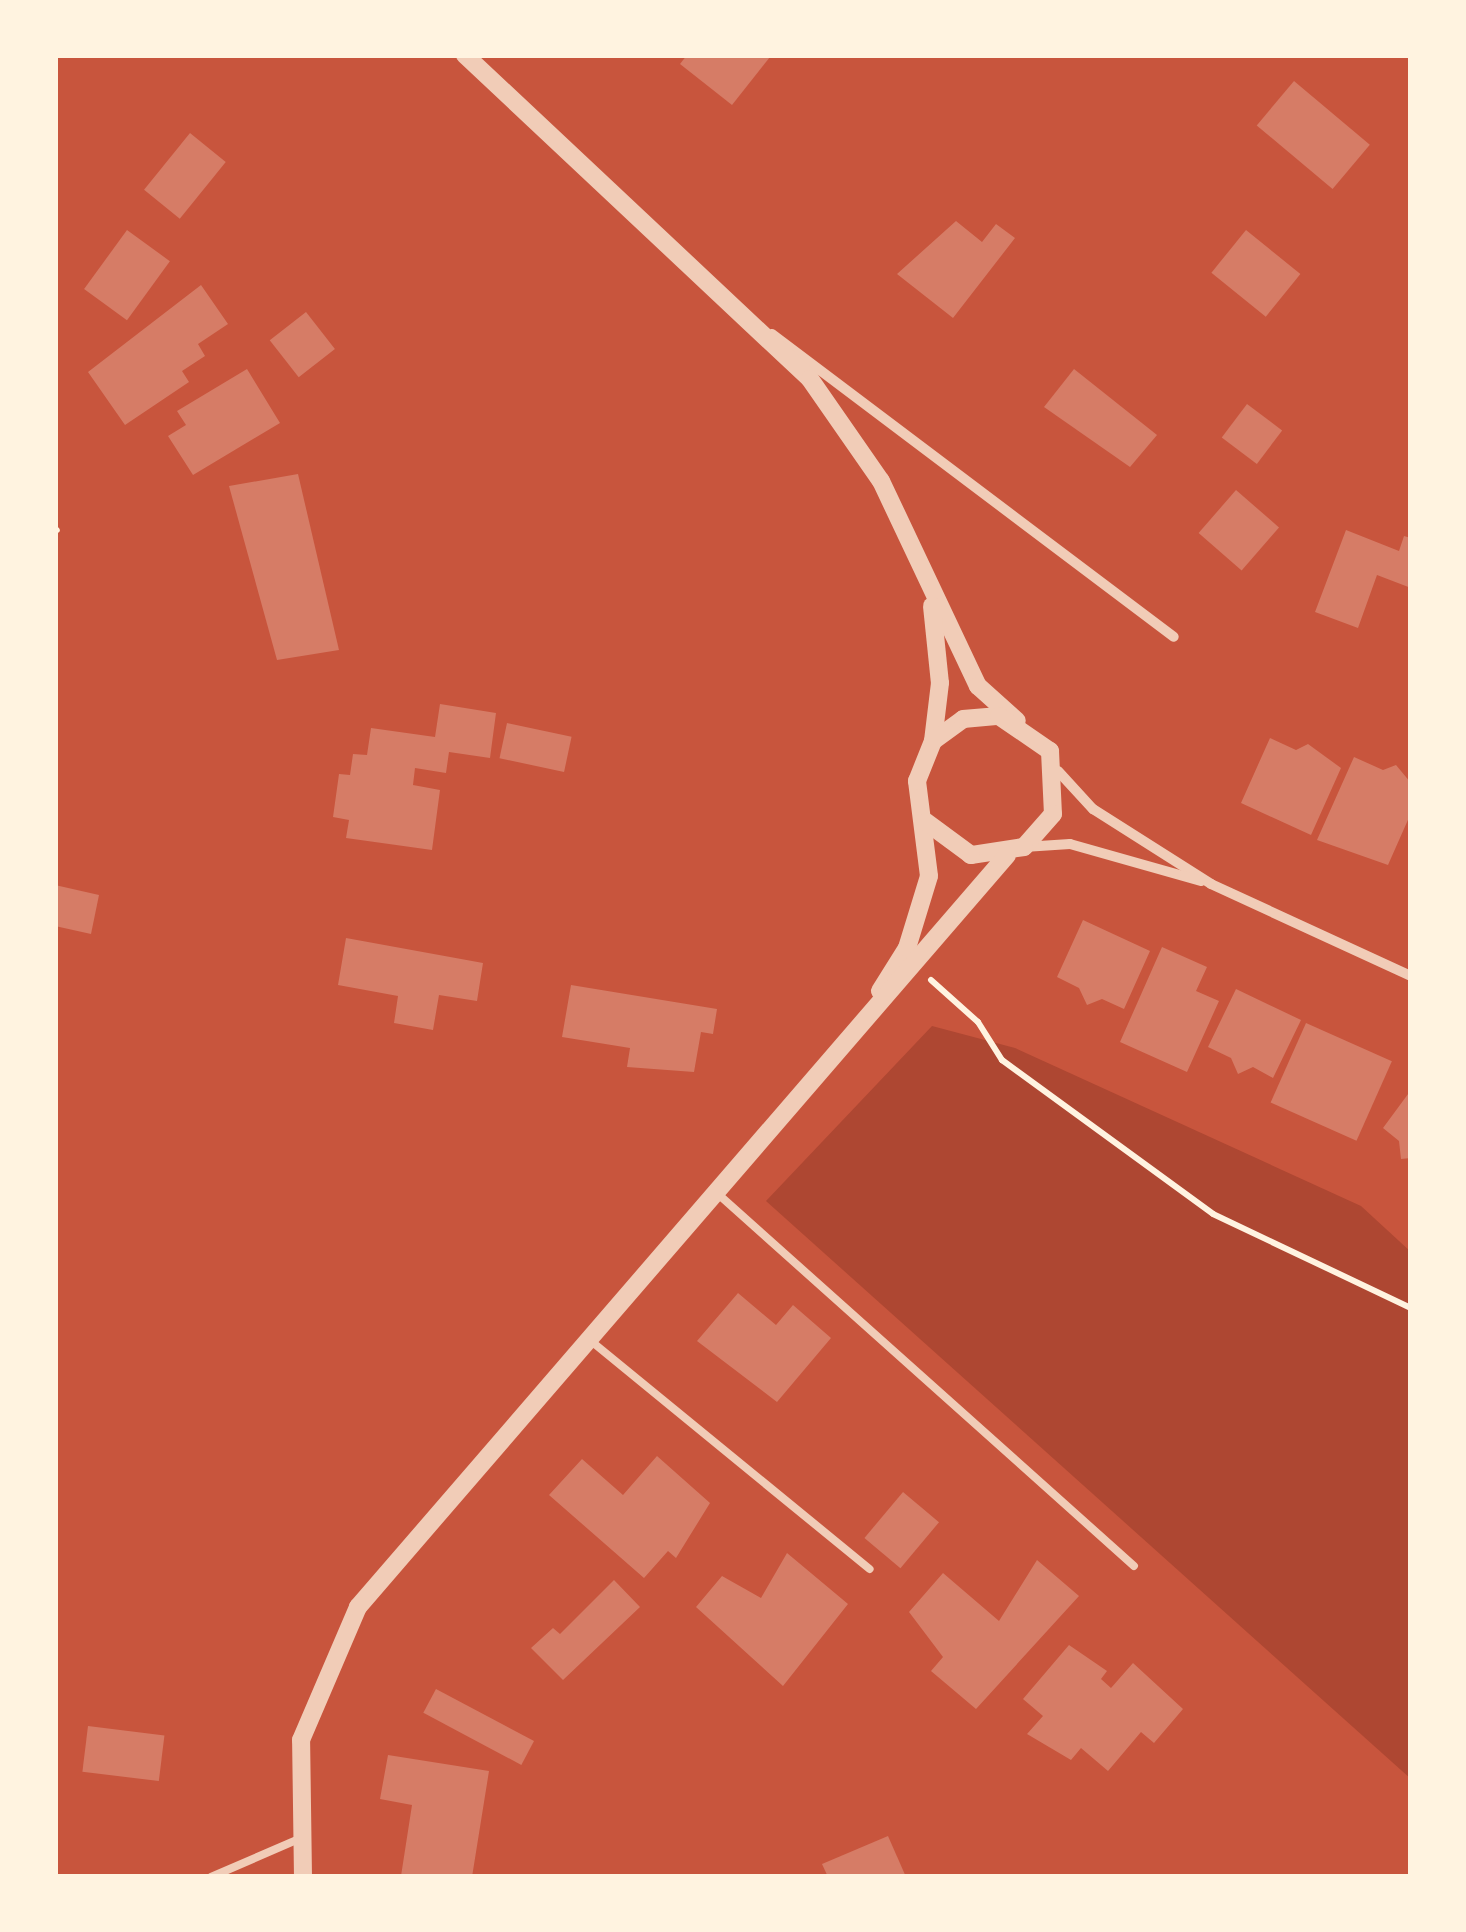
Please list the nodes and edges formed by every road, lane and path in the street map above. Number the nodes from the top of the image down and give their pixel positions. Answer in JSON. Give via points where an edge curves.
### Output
{"nodes":[{"id":1,"x":465,"y":55,"type":"edge"},
{"id":2,"x":764,"y":327,"type":"junction"},
{"id":3,"x":929,"y":581,"type":"junction"},
{"id":4,"x":1174,"y":637,"type":"dead end"},
{"id":5,"x":1017,"y":721,"type":"junction"},
{"id":6,"x":933,"y":741,"type":"junction"},
{"id":7,"x":1058,"y":772,"type":"junction"},
{"id":8,"x":926,"y":822,"type":"junction"},
{"id":9,"x":1016,"y":851,"type":"junction"},
{"id":10,"x":1211,"y":884,"type":"junction"},
{"id":11,"x":914,"y":966,"type":"junction"},
{"id":12,"x":1411,"y":976,"type":"edge"},
{"id":13,"x":848,"y":1036,"type":"junction"},
{"id":14,"x":715,"y":1190,"type":"junction"},
{"id":15,"x":1411,"y":1308,"type":"edge"},
{"id":16,"x":590,"y":1340,"type":"junction"},
{"id":17,"x":1134,"y":1566,"type":"dead end"},
{"id":18,"x":870,"y":1569,"type":"dead end"},
{"id":19,"x":299,"y":1839,"type":"junction"},
{"id":20,"x":211,"y":1877,"type":"edge"},
{"id":21,"x":303,"y":1877,"type":"edge"}],
"edges":[{"from":1,"to":2,"type":"street"},
{"from":2,"to":3,"type":"street","via":[[845,422]]},
{"from":2,"to":4,"type":"street"},
{"from":3,"to":5,"type":"street","via":[[978,686]]},
{"from":3,"to":6,"type":"street","via":[[940,658]]},
{"from":5,"to":6,"type":"street","via":[[963,720]]},
{"from":5,"to":7,"type":"street","via":[[1036,733]]},
{"from":6,"to":8,"type":"street","via":[[917,780]]},
{"from":7,"to":9,"type":"street","via":[[1053,814]]},
{"from":7,"to":10,"type":"street","via":[[1093,808]]},
{"from":8,"to":9,"type":"street","via":[[953,848]]},
{"from":8,"to":13,"type":"street","via":[[920,914]]},
{"from":9,"to":10,"type":"street","via":[[1070,844]]},
{"from":9,"to":11,"type":"street"},
{"from":10,"to":12,"type":"street"},
{"from":11,"to":13,"type":"street"},
{"from":11,"to":15,"type":"path","via":[[978,1022],[1002,1060],[1213,1214]]},
{"from":13,"to":14,"type":"street"},
{"from":14,"to":16,"type":"street"},
{"from":14,"to":17,"type":"lane"},
{"from":16,"to":18,"type":"lane"},
{"from":16,"to":19,"type":"street","via":[[358,1607],[317,1686],[296,1796]]},
{"from":19,"to":20,"type":"lane"},
{"from":19,"to":21,"type":"street"}]}
